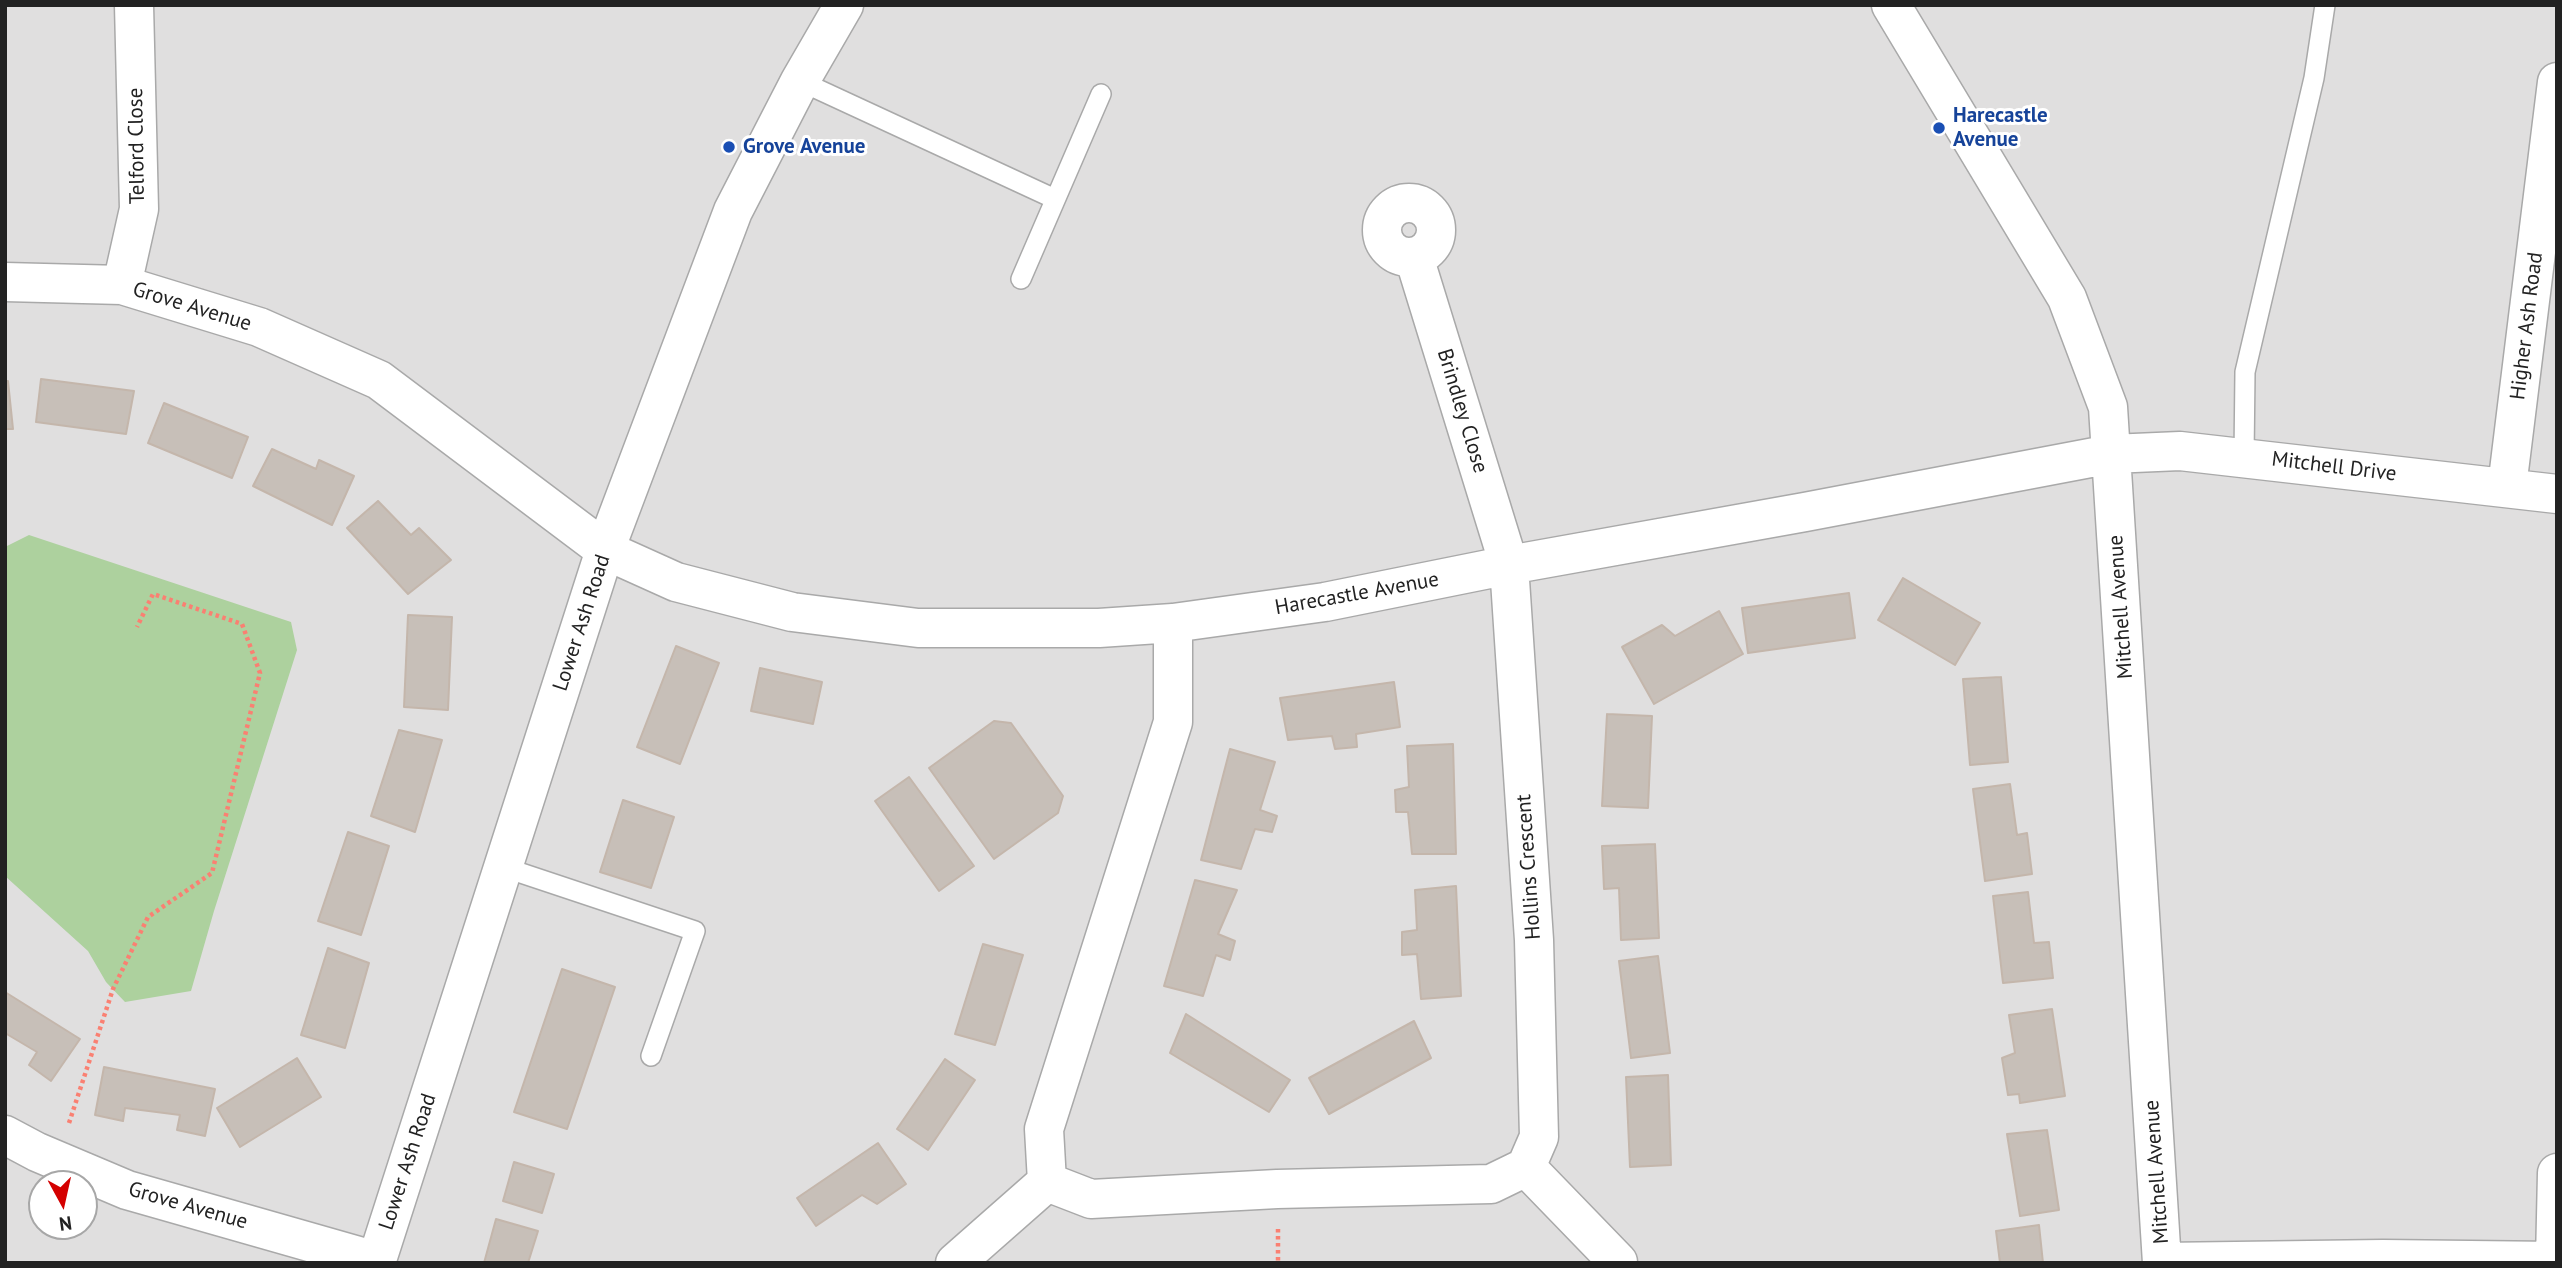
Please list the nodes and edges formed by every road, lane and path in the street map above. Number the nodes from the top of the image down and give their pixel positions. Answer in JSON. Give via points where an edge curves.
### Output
{"nodes":[{"id":1,"x":134,"y":5,"type":"edge"},
{"id":2,"x":844,"y":5,"type":"edge"},
{"id":3,"x":1891,"y":5,"type":"edge"},
{"id":4,"x":2325,"y":5,"type":"edge"},
{"id":5,"x":800,"y":81,"type":"junction"},
{"id":6,"x":2557,"y":82,"type":"edge"},
{"id":7,"x":1101,"y":94,"type":"dead end"},
{"id":8,"x":1055,"y":199,"type":"junction"},
{"id":9,"x":1414,"y":257,"type":"dead end"},
{"id":10,"x":1021,"y":279,"type":"dead end"},
{"id":11,"x":5,"y":282,"type":"edge"},
{"id":12,"x":122,"y":285,"type":"junction"},
{"id":13,"x":2111,"y":454,"type":"junction"},
{"id":14,"x":2244,"y":457,"type":"junction"},
{"id":15,"x":2507,"y":487,"type":"junction"},
{"id":16,"x":2557,"y":494,"type":"edge"},
{"id":17,"x":605,"y":550,"type":"junction"},
{"id":18,"x":1509,"y":565,"type":"junction"},
{"id":19,"x":1173,"y":623,"type":"junction"},
{"id":20,"x":137,"y":627,"type":"dead end"},
{"id":21,"x":503,"y":867,"type":"junction"},
{"id":22,"x":651,"y":1056,"type":"dead end"},
{"id":23,"x":5,"y":1135,"type":"edge"},
{"id":24,"x":57,"y":1161,"type":"junction"},
{"id":25,"x":1527,"y":1167,"type":"junction"},
{"id":26,"x":2557,"y":1173,"type":"edge"},
{"id":27,"x":1047,"y":1182,"type":"junction"},
{"id":28,"x":2556,"y":1261,"type":"edge"},
{"id":29,"x":378,"y":1262,"type":"edge"},
{"id":30,"x":1618,"y":1262,"type":"edge"},
{"id":31,"x":955,"y":1263,"type":"edge"},
{"id":32,"x":2162,"y":1263,"type":"edge"}],
"edges":[{"from":1,"to":12,"type":"street","name":"Telford Close","via":[[139,209]]},
{"from":2,"to":5,"type":"street","name":"Lower Ash Road"},
{"from":3,"to":13,"type":"street","name":"Mitchell Avenue","via":[[2067,298],[2108,407]]},
{"from":4,"to":14,"type":"lane","via":[[2314,79],[2245,372]]},
{"from":5,"to":8,"type":"lane"},
{"from":5,"to":17,"type":"street","name":"Lower Ash Road","via":[[733,211]]},
{"from":6,"to":15,"type":"street","name":"Higher Ash Road"},
{"from":7,"to":8,"type":"lane"},
{"from":8,"to":10,"type":"lane"},
{"from":9,"to":18,"type":"street","name":"Brindley Close"},
{"from":11,"to":12,"type":"street","name":"Grove Avenue"},
{"from":12,"to":17,"type":"street","name":"Grove Avenue","via":[[259,327],[379,380]]},
{"from":13,"to":14,"type":"street","name":"Mitchell Drive","via":[[2180,451]]},
{"from":13,"to":18,"type":"street","name":"Harecastle Avenue"},
{"from":13,"to":32,"type":"street","name":"Mitchell Avenue"},
{"from":14,"to":15,"type":"street","name":"Mitchell Drive"},
{"from":15,"to":16,"type":"street","name":"Mitchell Drive"},
{"from":17,"to":19,"type":"street","name":"Harecastle Avenue","via":[[676,582],[779,608],[918,628],[1099,628]]},
{"from":17,"to":21,"type":"street","name":"Lower Ash Road"},
{"from":18,"to":19,"type":"street","name":"Harecastle Avenue","via":[[1325,602]]},
{"from":18,"to":25,"type":"street","name":"Hollins Crescent","via":[[1534,940],[1539,1137]]},
{"from":19,"to":27,"type":"street","via":[[1173,722],[1044,1129]]},
{"from":20,"to":24,"type":"path","via":[[153,594],[242,624],[260,673],[212,873],[148,917],[113,989]]},
{"from":21,"to":22,"type":"lane","via":[[695,930]]},
{"from":21,"to":29,"type":"street","name":"Lower Ash Road"},
{"from":23,"to":24,"type":"street","name":"Grove Avenue"},
{"from":24,"to":29,"type":"street","name":"Grove Avenue","via":[[127,1190]]},
{"from":25,"to":27,"type":"street","via":[[1491,1184],[1091,1199]]},
{"from":25,"to":30,"type":"street"},
{"from":26,"to":28,"type":"street"},
{"from":27,"to":31,"type":"street"},
{"from":28,"to":32,"type":"street"}]}
